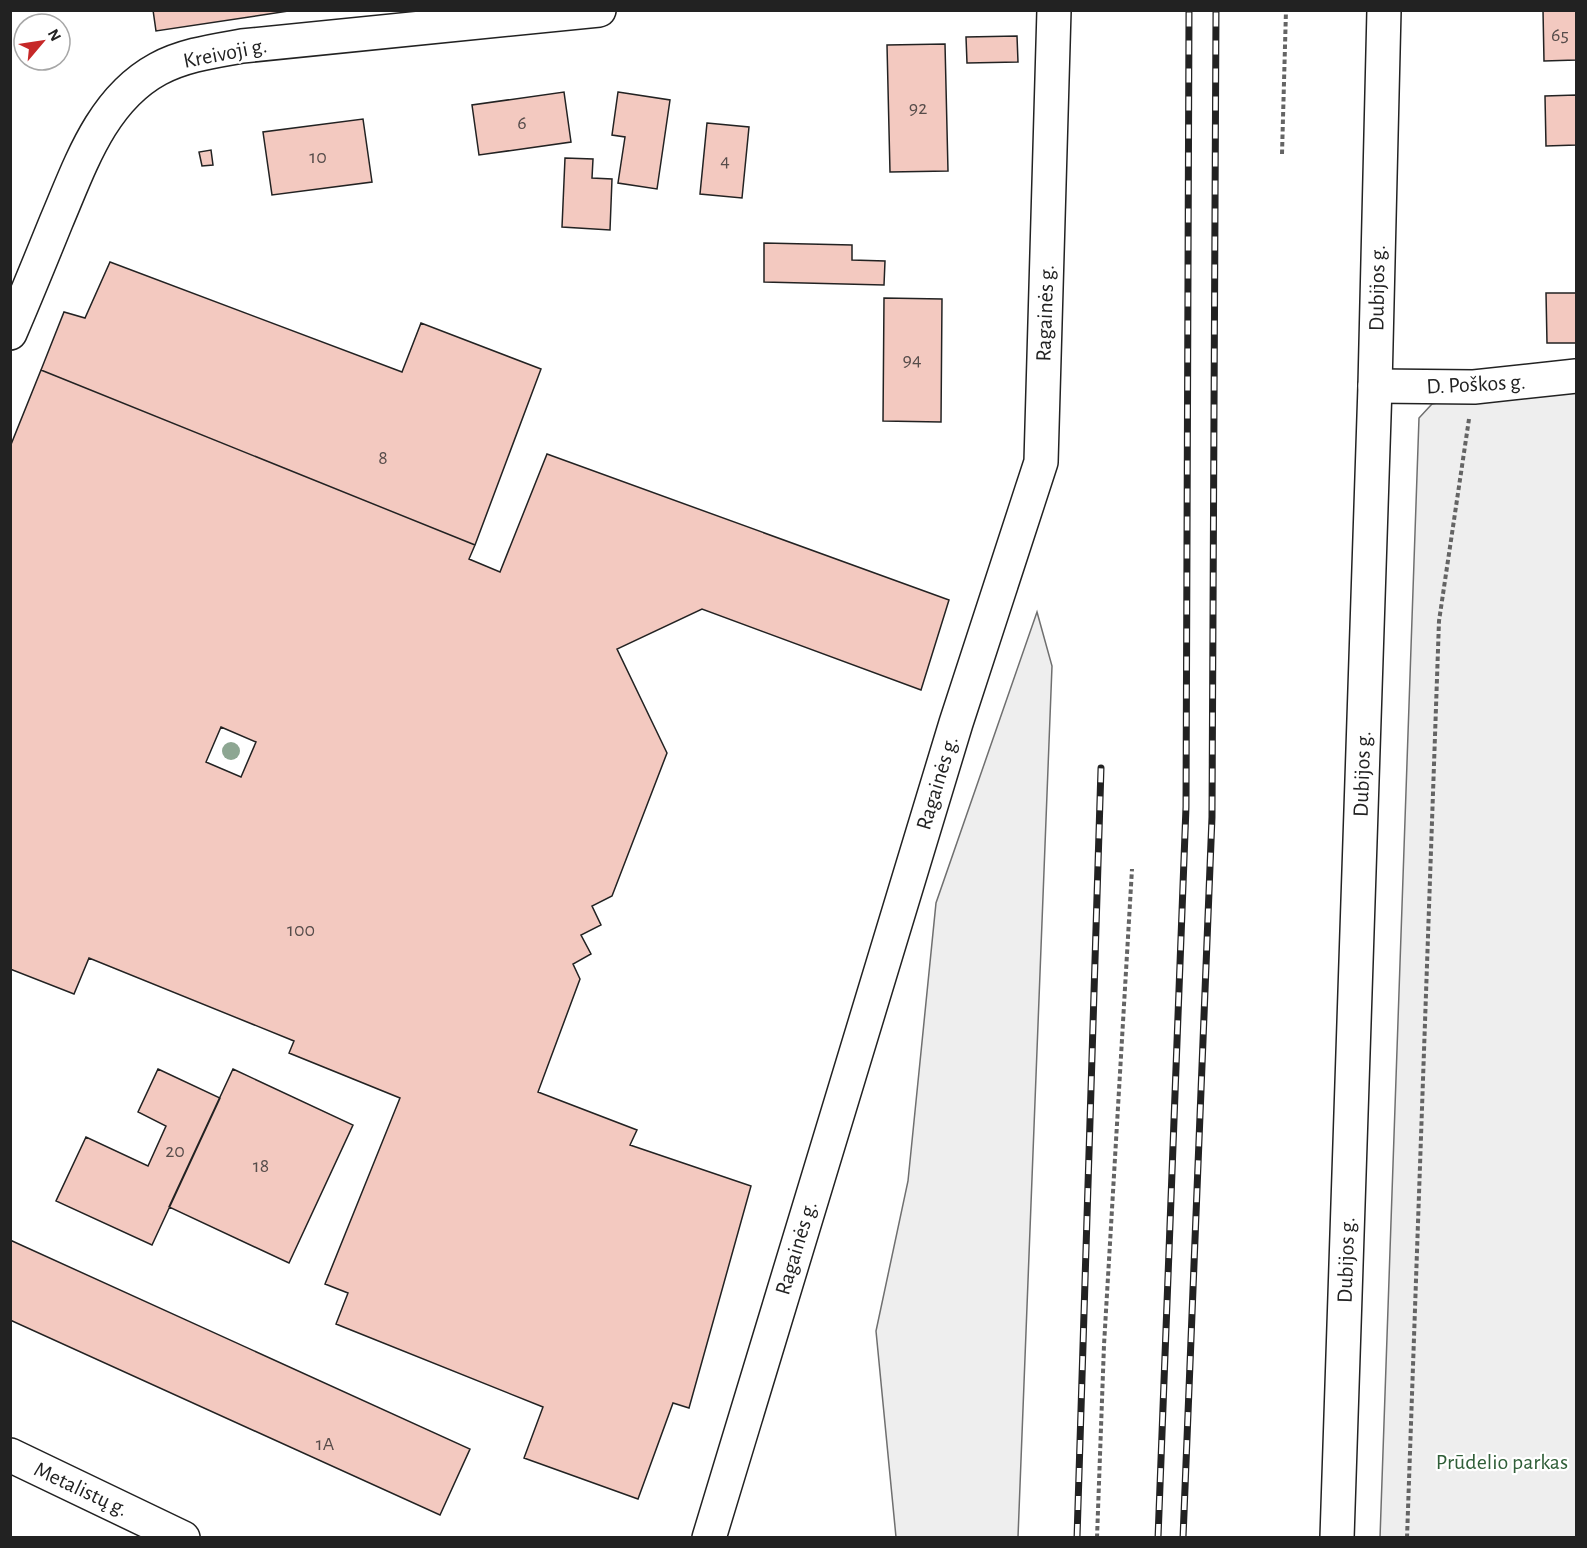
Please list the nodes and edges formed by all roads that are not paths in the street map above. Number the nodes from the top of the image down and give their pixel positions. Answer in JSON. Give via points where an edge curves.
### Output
{"nodes":[{"id":1,"x":599,"y":10,"type":"edge"},
{"id":2,"x":1054,"y":10,"type":"edge"},
{"id":3,"x":1384,"y":10,"type":"edge"},
{"id":4,"x":10,"y":333,"type":"edge"},
{"id":5,"x":1576,"y":376,"type":"edge"},
{"id":6,"x":1375,"y":386,"type":"junction"},
{"id":7,"x":10,"y":1455,"type":"edge"},
{"id":8,"x":183,"y":1538,"type":"edge"},
{"id":9,"x":709,"y":1538,"type":"edge"},
{"id":10,"x":1337,"y":1538,"type":"edge"}],
"edges":[{"from":1,"to":4,"type":"street","name":"Kreivoji g.","via":[[242,46],[196,54],[158,69],[129,91],[106,117],[86,150]]},
{"from":2,"to":9,"type":"street","name":"Ragainės g.","via":[[1041,462],[956,723]]},
{"from":3,"to":6,"type":"street","name":"Dubijos g."},
{"from":5,"to":6,"type":"street","name":"D. Poškos g.","via":[[1474,387]]},
{"from":6,"to":10,"type":"street","name":"Dubijos g."},
{"from":7,"to":8,"type":"street","name":"Metalistų g."}]}
